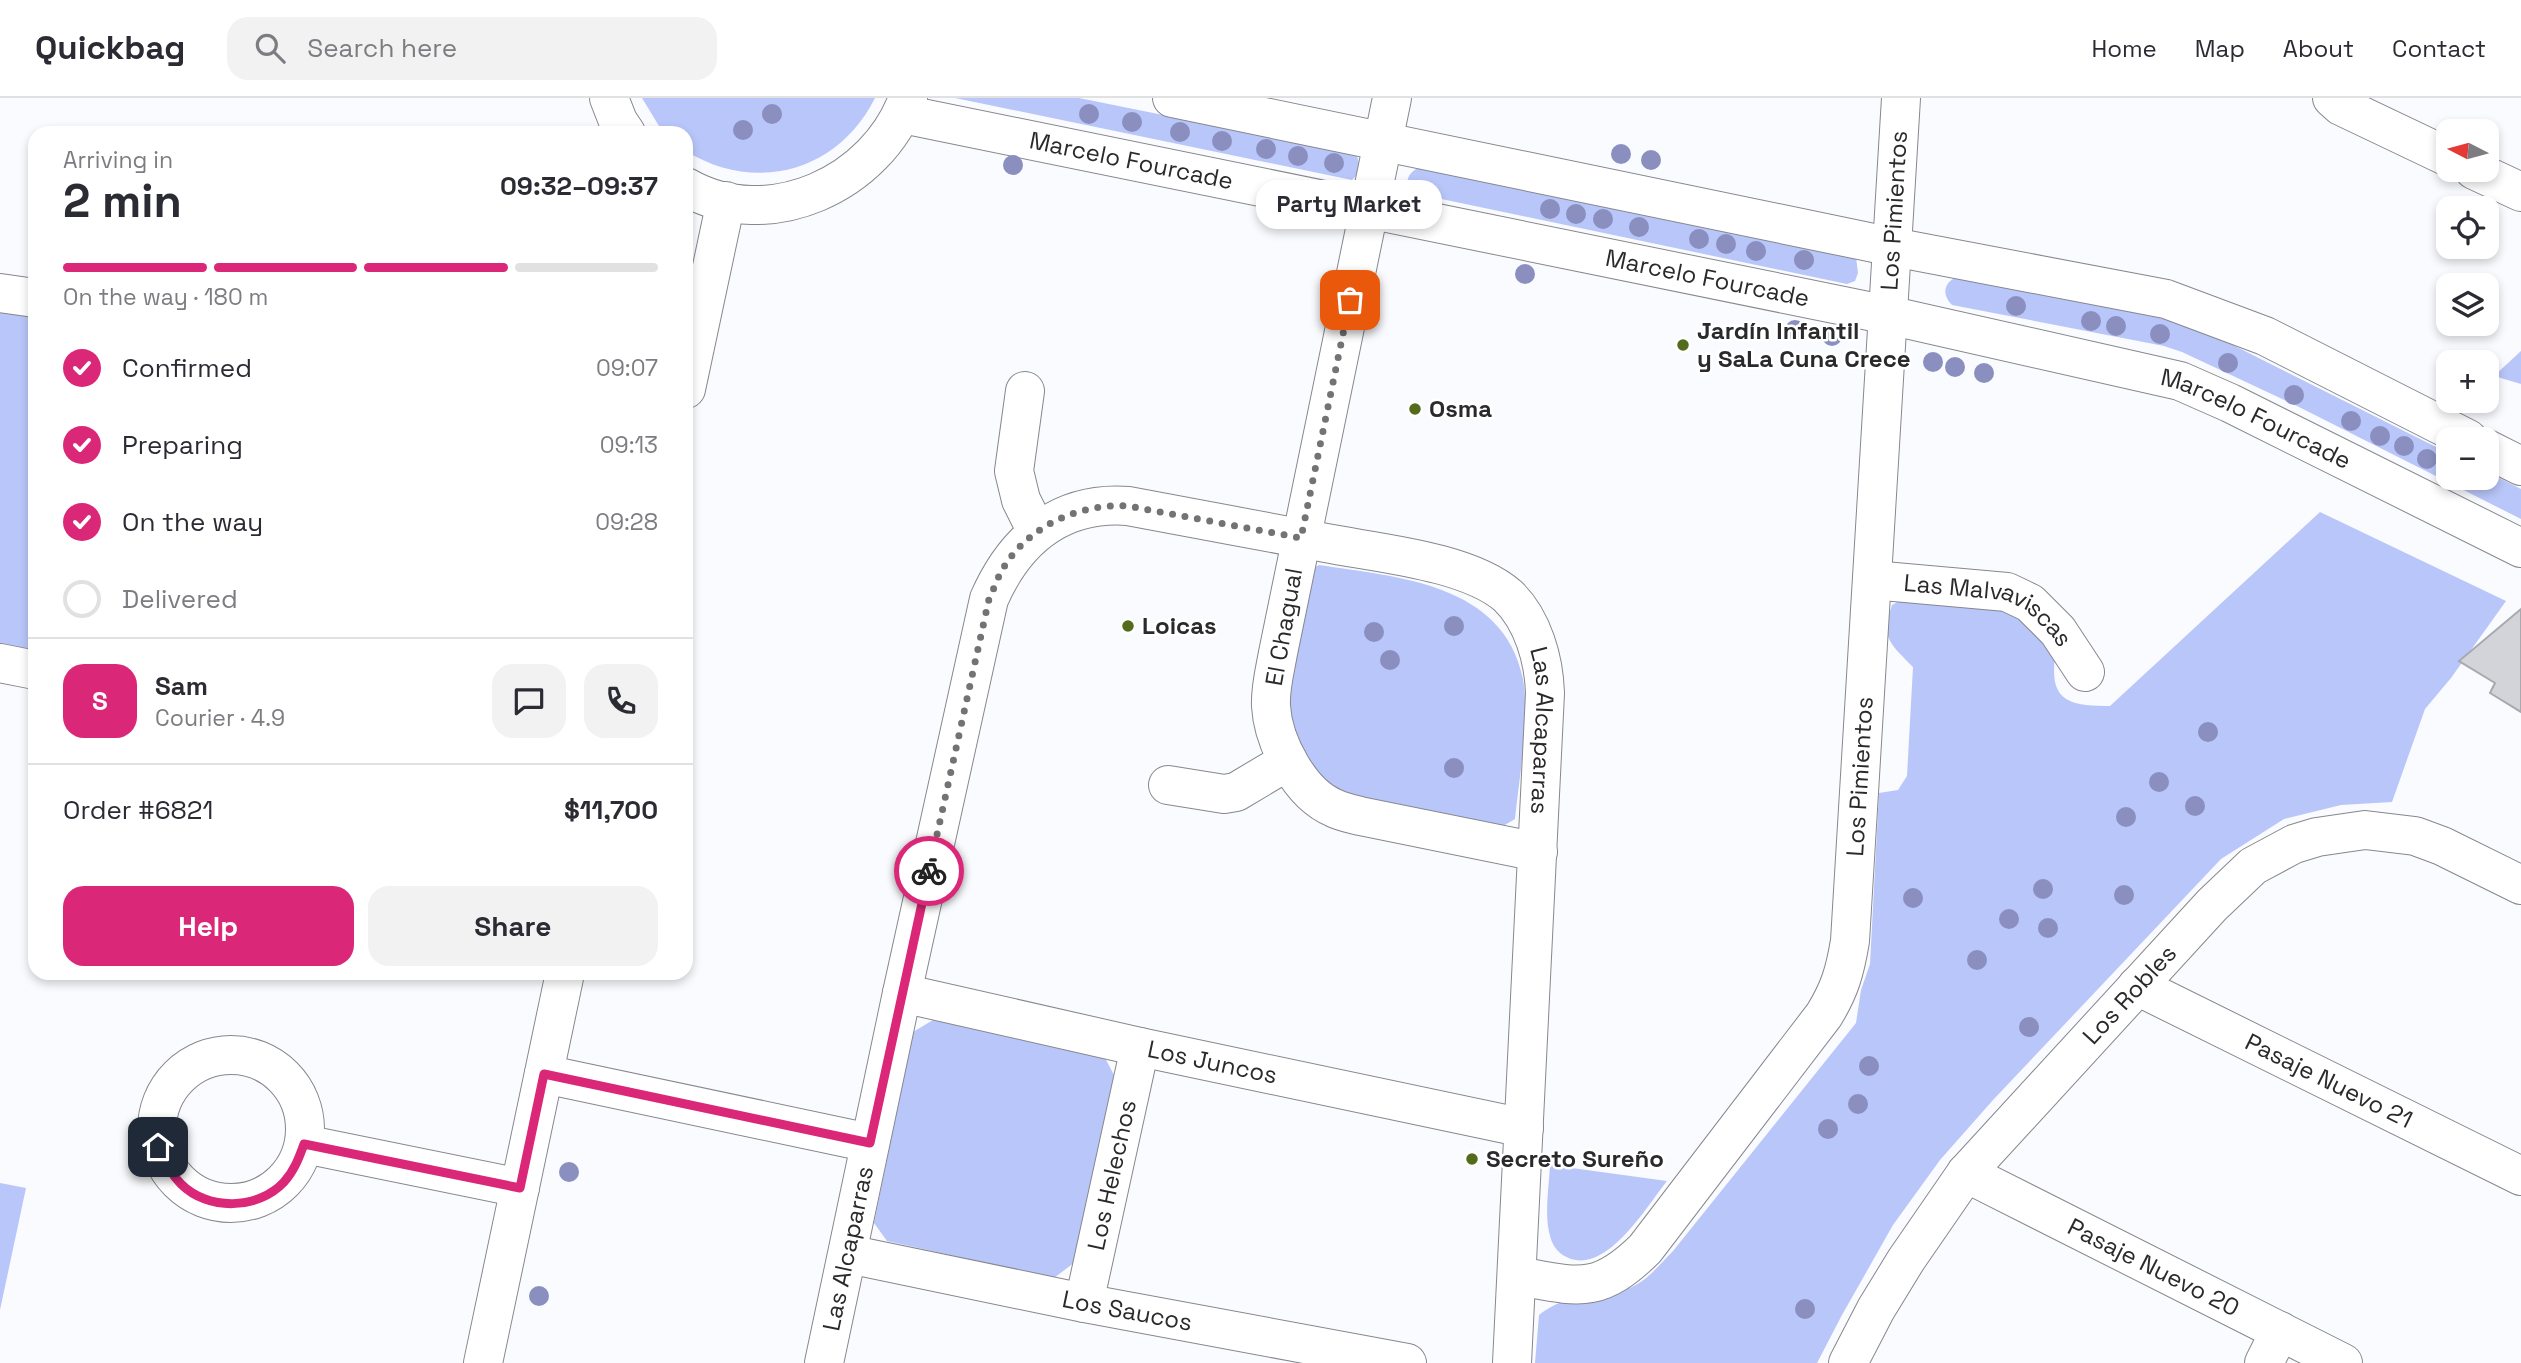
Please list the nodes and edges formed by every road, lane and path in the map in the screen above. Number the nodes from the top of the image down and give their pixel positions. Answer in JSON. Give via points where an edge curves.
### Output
{"nodes":[{"id":1,"x":609,"y":98,"type":"edge"},
{"id":2,"x":1172,"y":98,"type":"edge"},
{"id":3,"x":1392,"y":98,"type":"edge"},
{"id":4,"x":1901,"y":98,"type":"edge"},
{"id":5,"x":2332,"y":98,"type":"edge"},
{"id":6,"x":905,"y":106,"type":"edge"},
{"id":7,"x":621,"y":126,"type":"edge"},
{"id":8,"x":1383,"y":142,"type":"junction"},
{"id":9,"x":2436,"y":151,"type":"edge"},
{"id":10,"x":2499,"y":182,"type":"edge"},
{"id":11,"x":693,"y":189,"type":"edge"},
{"id":12,"x":2521,"y":192,"type":"edge"},
{"id":13,"x":726,"y":201,"type":"junction"},
{"id":14,"x":1370,"y":209,"type":"junction"},
{"id":15,"x":1893,"y":247,"type":"junction"},
{"id":16,"x":0,"y":293,"type":"edge"},
{"id":17,"x":28,"y":297,"type":"edge"},
{"id":18,"x":1888,"y":315,"type":"junction"},
{"id":19,"x":693,"y":356,"type":"edge"},
{"id":20,"x":1025,"y":391,"type":"dead end"},
{"id":21,"x":2444,"y":427,"type":"edge"},
{"id":22,"x":2499,"y":455,"type":"edge"},
{"id":23,"x":2521,"y":466,"type":"edge"},
{"id":24,"x":1037,"y":532,"type":"junction"},
{"id":25,"x":1301,"y":538,"type":"junction"},
{"id":26,"x":2521,"y":548,"type":"edge"},
{"id":27,"x":1872,"y":580,"type":"junction"},
{"id":28,"x":0,"y":663,"type":"edge"},
{"id":29,"x":28,"y":669,"type":"edge"},
{"id":30,"x":2085,"y":672,"type":"dead end"},
{"id":31,"x":1287,"y":761,"type":"junction"},
{"id":32,"x":1168,"y":785,"type":"dead end"},
{"id":33,"x":1538,"y":852,"type":"junction"},
{"id":34,"x":2521,"y":885,"type":"edge"},
{"id":35,"x":564,"y":980,"type":"edge"},
{"id":36,"x":2137,"y":986,"type":"junction"},
{"id":37,"x":902,"y":993,"type":"junction"},
{"id":38,"x":1140,"y":1047,"type":"junction"},
{"id":39,"x":544,"y":1074,"type":"junction"},
{"id":40,"x":1524,"y":1128,"type":"junction"},
{"id":41,"x":870,"y":1143,"type":"junction"},
{"id":42,"x":304,"y":1144,"type":"dead end"},
{"id":43,"x":1966,"y":1173,"type":"junction"},
{"id":44,"x":2521,"y":1176,"type":"edge"},
{"id":45,"x":520,"y":1188,"type":"junction"},
{"id":46,"x":848,"y":1254,"type":"junction"},
{"id":47,"x":1518,"y":1276,"type":"junction"},
{"id":48,"x":1084,"y":1303,"type":"junction"},
{"id":49,"x":2272,"y":1347,"type":"edge"},
{"id":50,"x":483,"y":1363,"type":"edge"},
{"id":51,"x":824,"y":1363,"type":"edge"},
{"id":52,"x":1407,"y":1363,"type":"edge"},
{"id":53,"x":1512,"y":1363,"type":"edge"},
{"id":54,"x":1848,"y":1363,"type":"edge"},
{"id":55,"x":2343,"y":1363,"type":"edge"}],
"edges":[{"from":1,"to":7,"type":"street"},
{"from":2,"to":8,"type":"street"},
{"from":3,"to":8,"type":"street","name":"El Chagual"},
{"from":4,"to":15,"type":"street","name":"Los Pimientos"},
{"from":5,"to":9,"type":"street"},
{"from":6,"to":13,"type":"street","name":"Marcelo Fourcade","via":[[884,144],[859,169],[829,188],[761,205]]},
{"from":6,"to":14,"type":"street","name":"Marcelo Fourcade"},
{"from":8,"to":14,"type":"street","name":"El Chagual"},
{"from":8,"to":15,"type":"street"},
{"from":10,"to":12,"type":"street"},
{"from":11,"to":13,"type":"street","name":"Marcelo Fourcade"},
{"from":13,"to":19,"type":"street"},
{"from":14,"to":18,"type":"street","name":"Marcelo Fourcade"},
{"from":14,"to":25,"type":"street","name":"El Chagual"},
{"from":15,"to":18,"type":"street","name":"Los Pimientos"},
{"from":15,"to":21,"type":"street","via":[[2166,299],[2203,311],[2265,336]]},
{"from":16,"to":17,"type":"street"},
{"from":18,"to":26,"type":"street","name":"Marcelo Fourcade","via":[[2180,381]]},
{"from":18,"to":27,"type":"street","name":"Los Pimientos"},
{"from":20,"to":24,"type":"street","via":[[1014,471],[1021,500]]},
{"from":22,"to":23,"type":"street"},
{"from":24,"to":25,"type":"street","name":"Las Alcaparras","via":[[1065,516],[1108,505]]},
{"from":24,"to":37,"type":"street","name":"Las Alcaparras","via":[[1000,573],[989,599]]},
{"from":25,"to":31,"type":"street","name":"El Chagual","via":[[1272,687],[1274,726]]},
{"from":25,"to":33,"type":"street","name":"Las Alcaparras","via":[[1456,570],[1509,597],[1526,620],[1544,671]]},
{"from":27,"to":30,"type":"street","name":"Las Malvaviscas","via":[[2007,593],[2030,603],[2058,631]]},
{"from":27,"to":47,"type":"street","name":"Los Pimientos","via":[[1850,941],[1836,995],[1645,1249],[1625,1268],[1588,1284]]},
{"from":28,"to":29,"type":"street"},
{"from":31,"to":32,"type":"street","via":[[1236,792]]},
{"from":31,"to":33,"type":"street","name":"El Chagual","via":[[1315,796],[1333,808]]},
{"from":33,"to":40,"type":"street","name":"Las Alcaparras"},
{"from":34,"to":36,"type":"street","name":"Los Robles","via":[[2416,836],[2365,830],[2317,836],[2253,866]]},
{"from":35,"to":39,"type":"street"},
{"from":36,"to":43,"type":"street","name":"Los Robles"},
{"from":36,"to":44,"type":"street","name":"Pasaje Nuevo 21"},
{"from":37,"to":38,"type":"street","name":"Los Juncos"},
{"from":37,"to":41,"type":"street","name":"Las Alcaparras"},
{"from":38,"to":40,"type":"street","name":"Los Juncos"},
{"from":38,"to":48,"type":"street","name":"Los Helechos"},
{"from":39,"to":41,"type":"street"},
{"from":39,"to":45,"type":"street"},
{"from":40,"to":47,"type":"street","name":"Las Alcaparras"},
{"from":41,"to":46,"type":"street","name":"Las Alcaparras"},
{"from":42,"to":45,"type":"street"},
{"from":43,"to":49,"type":"street","name":"Pasaje Nuevo 20"},
{"from":43,"to":54,"type":"street","name":"Los Robles","via":[[1906,1260]]},
{"from":45,"to":50,"type":"street"},
{"from":46,"to":48,"type":"street","name":"Los Saucos"},
{"from":46,"to":51,"type":"street","name":"Las Alcaparras"},
{"from":47,"to":53,"type":"street","name":"Las Alcaparras"},
{"from":48,"to":52,"type":"street","name":"Los Saucos"},
{"from":49,"to":55,"type":"street","name":"Pasaje Nuevo 20"}]}
